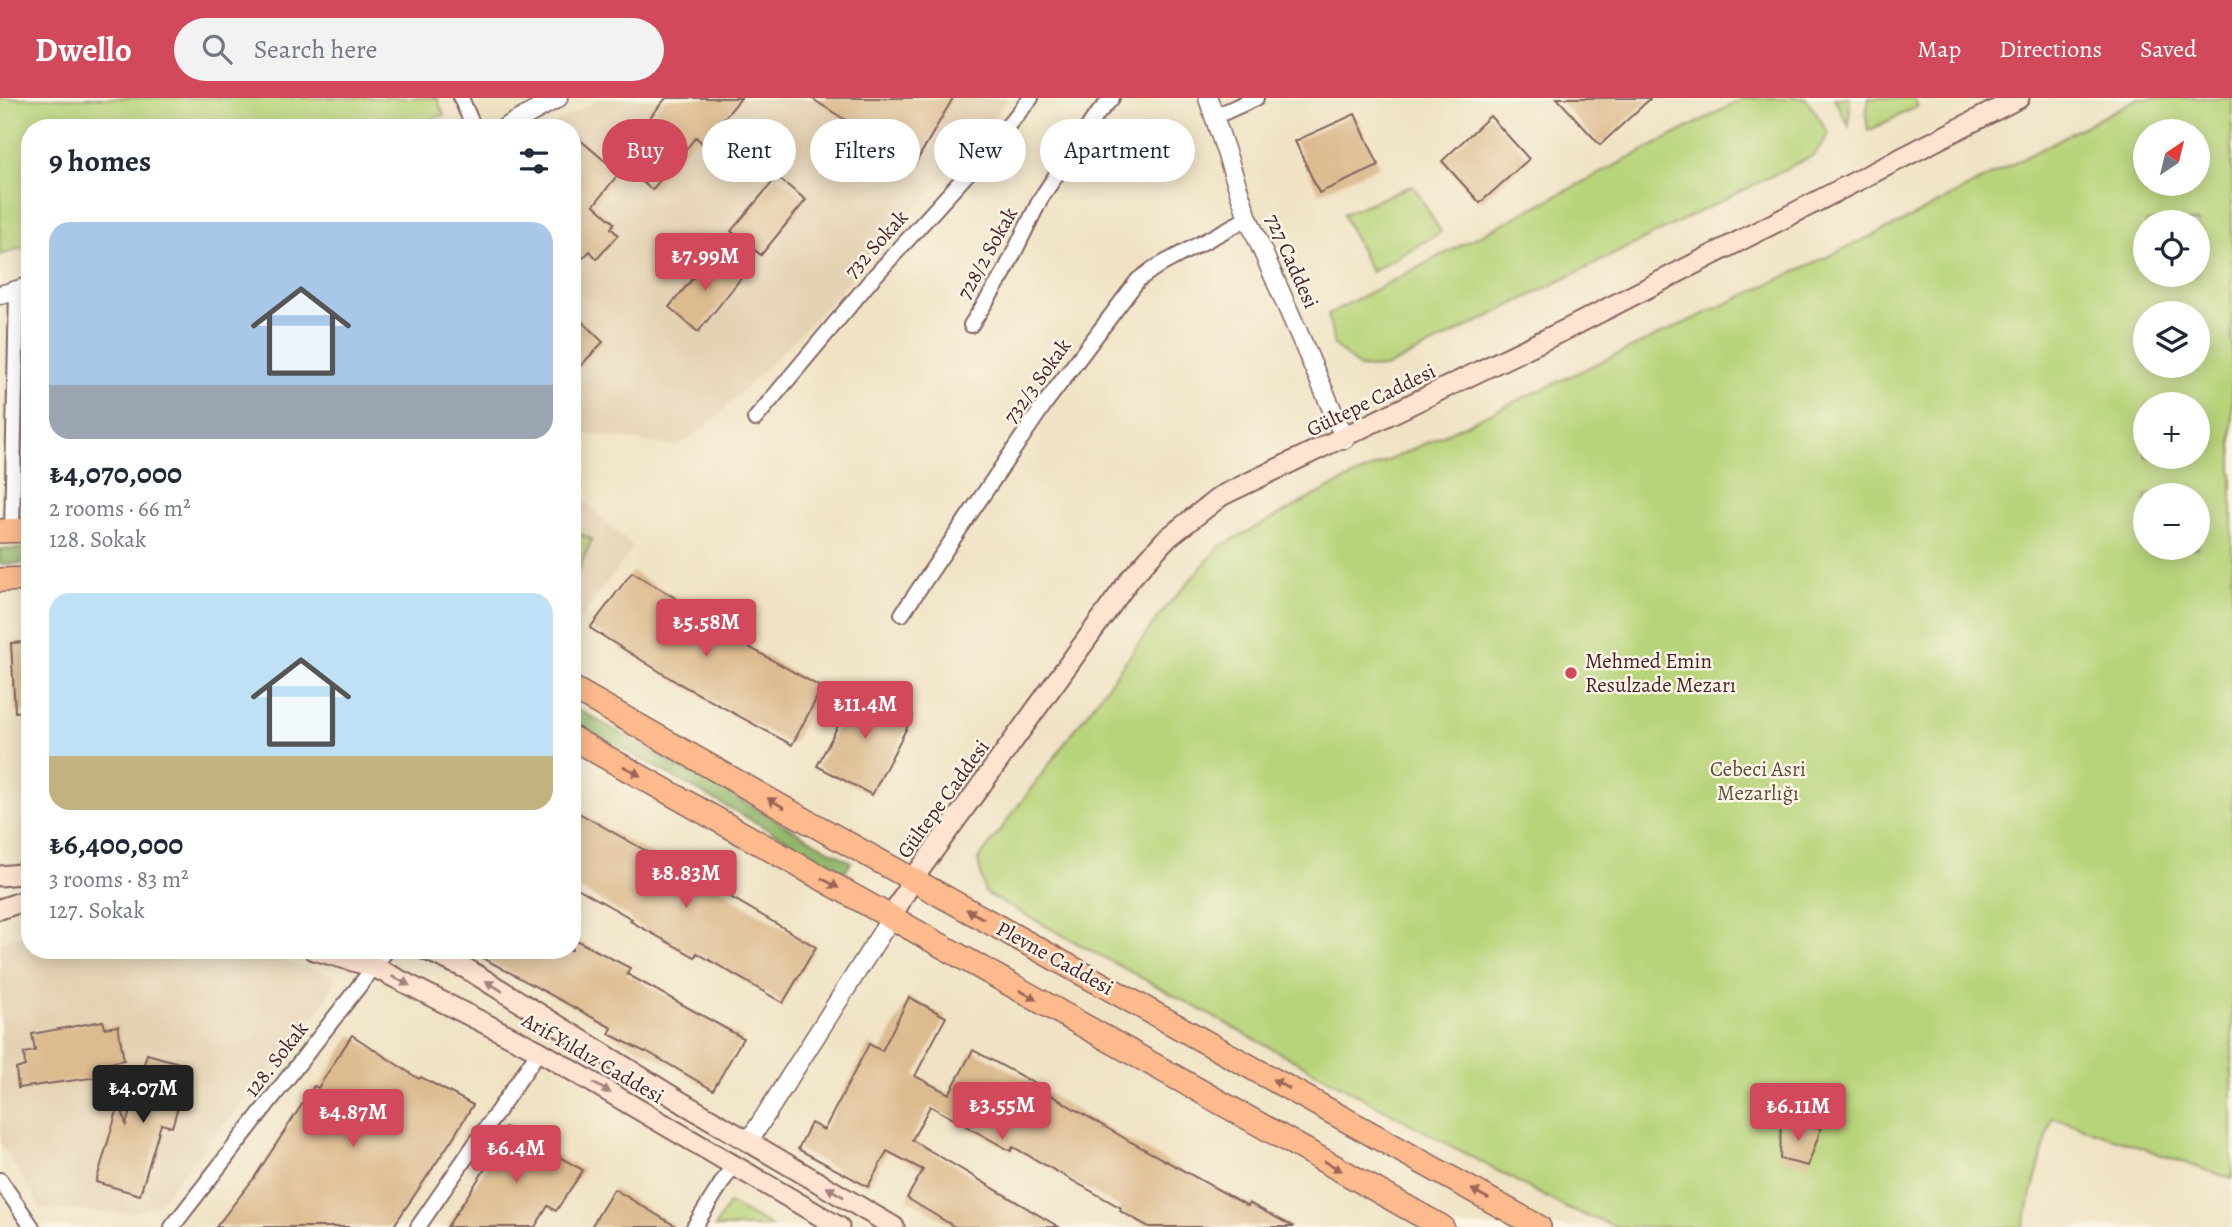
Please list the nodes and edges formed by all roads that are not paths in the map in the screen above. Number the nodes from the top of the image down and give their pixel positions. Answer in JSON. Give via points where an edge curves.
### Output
{"nodes":[{"id":1,"x":461,"y":98,"type":"edge"},
{"id":2,"x":558,"y":98,"type":"edge"},
{"id":3,"x":1031,"y":98,"type":"edge"},
{"id":4,"x":1112,"y":98,"type":"edge"},
{"id":5,"x":1208,"y":98,"type":"edge"},
{"id":6,"x":1256,"y":98,"type":"edge"},
{"id":7,"x":2019,"y":98,"type":"edge"},
{"id":8,"x":1216,"y":116,"type":"junction"},
{"id":9,"x":470,"y":119,"type":"edge"},
{"id":10,"x":520,"y":119,"type":"edge"},
{"id":11,"x":1248,"y":218,"type":"junction"},
{"id":12,"x":15,"y":290,"type":"edge"},
{"id":13,"x":971,"y":325,"type":"dead end"},
{"id":14,"x":755,"y":419,"type":"dead end"},
{"id":15,"x":1345,"y":439,"type":"junction"},
{"id":16,"x":14,"y":531,"type":"edge"},
{"id":17,"x":21,"y":579,"type":"edge"},
{"id":18,"x":0,"y":580,"type":"edge"},
{"id":19,"x":902,"y":614,"type":"dead end"},
{"id":20,"x":581,"y":693,"type":"edge"},
{"id":21,"x":581,"y":743,"type":"edge"},
{"id":22,"x":21,"y":874,"type":"edge"},
{"id":23,"x":0,"y":876,"type":"edge"},
{"id":24,"x":913,"y":879,"type":"junction"},
{"id":25,"x":21,"y":902,"type":"edge"},
{"id":26,"x":1,"y":909,"type":"edge"},
{"id":27,"x":891,"y":918,"type":"junction"},
{"id":28,"x":346,"y":959,"type":"edge"},
{"id":29,"x":380,"y":959,"type":"edge"},
{"id":30,"x":445,"y":959,"type":"edge"},
{"id":31,"x":374,"y":967,"type":"junction"},
{"id":32,"x":539,"y":1051,"type":"junction"},
{"id":33,"x":749,"y":1142,"type":"junction"},
{"id":34,"x":733,"y":1165,"type":"junction"},
{"id":35,"x":0,"y":1180,"type":"edge"},
{"id":36,"x":32,"y":1227,"type":"edge"},
{"id":37,"x":172,"y":1227,"type":"edge"},
{"id":38,"x":418,"y":1227,"type":"edge"},
{"id":39,"x":694,"y":1227,"type":"edge"},
{"id":40,"x":839,"y":1227,"type":"edge"},
{"id":41,"x":894,"y":1227,"type":"edge"},
{"id":42,"x":1442,"y":1227,"type":"edge"},
{"id":43,"x":1539,"y":1227,"type":"edge"}],
"edges":[{"from":1,"to":9,"type":"street"},
{"from":2,"to":10,"type":"street"},
{"from":3,"to":14,"type":"street","name":"732 Sokak"},
{"from":4,"to":13,"type":"street","name":"728/2 Sokak","via":[[1041,198],[1003,275]]},
{"from":5,"to":8,"type":"street","name":"727 Caddesi"},
{"from":6,"to":8,"type":"street"},
{"from":7,"to":15,"type":"main road","name":"Gültepe Caddesi"},
{"from":8,"to":11,"type":"street","name":"727 Caddesi"},
{"from":11,"to":15,"type":"street","name":"727 Caddesi"},
{"from":11,"to":19,"type":"street","name":"732/3 Sokak","via":[[1138,280],[1046,402]]},
{"from":12,"to":16,"type":"street"},
{"from":15,"to":24,"type":"main road","name":"Gültepe Caddesi","via":[[1222,496],[1165,540],[1131,578]]},
{"from":17,"to":18,"type":"main road"},
{"from":24,"to":20,"type":"main road","name":"Plevne Caddesi","one_way":true},
{"from":21,"to":27,"type":"main road","one_way":true},
{"from":22,"to":23,"type":"main road"},
{"from":24,"to":27,"type":"main road","name":"Gültepe Caddesi"},
{"from":43,"to":24,"type":"main road","name":"Plevne Caddesi","one_way":true},
{"from":25,"to":26,"type":"main road"},
{"from":27,"to":33,"type":"street"},
{"from":27,"to":42,"type":"main road","one_way":true},
{"from":28,"to":31,"type":"main road","name":"Arif Yıldız Caddesi"},
{"from":29,"to":31,"type":"street","name":"128. Sokak"},
{"from":33,"to":30,"type":"main road","name":"Arif Yıldız Caddesi","one_way":true},
{"from":31,"to":32,"type":"main road","name":"Arif Yıldız Caddesi","one_way":true},
{"from":31,"to":37,"type":"street","name":"128. Sokak"},
{"from":32,"to":34,"type":"main road","name":"Arif Yıldız Caddesi","one_way":true},
{"from":32,"to":38,"type":"street"},
{"from":41,"to":33,"type":"main road","name":"Arif Yıldız Caddesi","one_way":true},
{"from":34,"to":39,"type":"street"},
{"from":34,"to":40,"type":"main road","name":"Arif Yıldız Caddesi"},
{"from":35,"to":36,"type":"street"}]}
